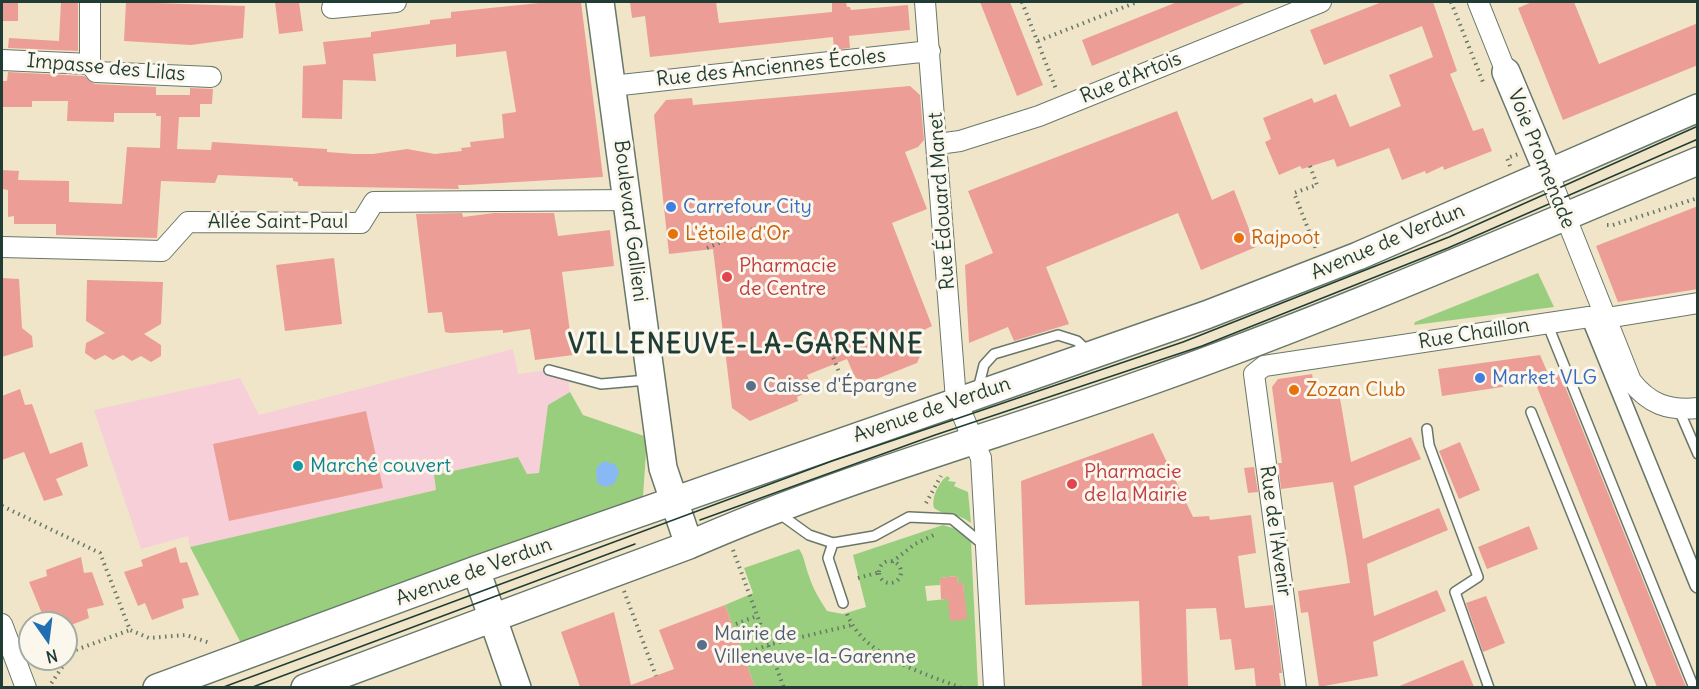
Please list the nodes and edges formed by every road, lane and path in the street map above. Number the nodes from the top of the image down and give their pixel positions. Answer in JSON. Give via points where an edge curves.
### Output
{"nodes":[{"id":1,"x":90,"y":2,"type":"edge"},
{"id":2,"x":396,"y":2,"type":"edge"},
{"id":3,"x":600,"y":2,"type":"edge"},
{"id":4,"x":924,"y":2,"type":"edge"},
{"id":5,"x":1022,"y":2,"type":"edge"},
{"id":6,"x":1137,"y":2,"type":"edge"},
{"id":7,"x":1321,"y":2,"type":"edge"},
{"id":8,"x":1478,"y":2,"type":"edge"},
{"id":9,"x":332,"y":8,"type":"dead end"},
{"id":10,"x":1037,"y":41,"type":"junction"},
{"id":11,"x":930,"y":51,"type":"junction"},
{"id":12,"x":2,"y":60,"type":"edge"},
{"id":13,"x":90,"y":64,"type":"junction"},
{"id":14,"x":1506,"y":72,"type":"joint"},
{"id":15,"x":212,"y":77,"type":"dead end"},
{"id":16,"x":612,"y":86,"type":"junction"},
{"id":17,"x":1062,"y":106,"type":"junction"},
{"id":18,"x":1698,"y":108,"type":"edge"},
{"id":19,"x":938,"y":144,"type":"junction"},
{"id":20,"x":1698,"y":161,"type":"edge"},
{"id":21,"x":1310,"y":166,"type":"dead end"},
{"id":22,"x":1549,"y":175,"type":"junction"},
{"id":23,"x":1698,"y":198,"type":"edge"},
{"id":24,"x":629,"y":200,"type":"junction"},
{"id":25,"x":1565,"y":216,"type":"junction"},
{"id":26,"x":1604,"y":224,"type":"dead end"},
{"id":27,"x":752,"y":229,"type":"dead end"},
{"id":28,"x":1313,"y":241,"type":"dead end"},
{"id":29,"x":2,"y":247,"type":"edge"},
{"id":30,"x":707,"y":248,"type":"dead end"},
{"id":31,"x":1698,"y":303,"type":"edge"},
{"id":32,"x":1597,"y":317,"type":"junction"},
{"id":33,"x":1547,"y":323,"type":"junction"},
{"id":34,"x":822,"y":330,"type":"dead end"},
{"id":35,"x":549,"y":370,"type":"dead end"},
{"id":36,"x":839,"y":372,"type":"dead end"},
{"id":37,"x":1254,"y":374,"type":"joint"},
{"id":38,"x":650,"y":379,"type":"junction"},
{"id":39,"x":967,"y":397,"type":"junction"},
{"id":40,"x":1688,"y":409,"type":"edge"},
{"id":41,"x":1531,"y":412,"type":"dead end"},
{"id":42,"x":1426,"y":429,"type":"dead end"},
{"id":43,"x":975,"y":439,"type":"junction"},
{"id":44,"x":1698,"y":454,"type":"edge"},
{"id":45,"x":674,"y":501,"type":"junction"},
{"id":46,"x":2,"y":506,"type":"edge"},
{"id":47,"x":775,"y":511,"type":"junction"},
{"id":48,"x":963,"y":525,"type":"junction"},
{"id":49,"x":731,"y":526,"type":"junction"},
{"id":50,"x":833,"y":543,"type":"junction"},
{"id":51,"x":689,"y":545,"type":"junction"},
{"id":52,"x":987,"y":548,"type":"junction"},
{"id":53,"x":892,"y":562,"type":"junction"},
{"id":54,"x":476,"y":570,"type":"junction"},
{"id":55,"x":617,"y":571,"type":"junction"},
{"id":56,"x":879,"y":572,"type":"junction"},
{"id":57,"x":858,"y":578,"type":"dead end"},
{"id":58,"x":1698,"y":585,"type":"edge"},
{"id":59,"x":843,"y":603,"type":"joint"},
{"id":60,"x":757,"y":616,"type":"junction"},
{"id":61,"x":493,"y":617,"type":"junction"},
{"id":62,"x":2,"y":624,"type":"edge"},
{"id":63,"x":736,"y":624,"type":"dead end"},
{"id":64,"x":852,"y":625,"type":"junction"},
{"id":65,"x":130,"y":630,"type":"junction"},
{"id":66,"x":768,"y":645,"type":"junction"},
{"id":67,"x":745,"y":654,"type":"dead end"},
{"id":68,"x":245,"y":655,"type":"junction"},
{"id":69,"x":656,"y":676,"type":"dead end"},
{"id":70,"x":318,"y":685,"type":"edge"},
{"id":71,"x":26,"y":687,"type":"edge"},
{"id":72,"x":48,"y":687,"type":"edge"},
{"id":73,"x":157,"y":687,"type":"edge"},
{"id":74,"x":516,"y":687,"type":"edge"},
{"id":75,"x":784,"y":687,"type":"edge"},
{"id":76,"x":961,"y":687,"type":"edge"},
{"id":77,"x":994,"y":687,"type":"edge"},
{"id":78,"x":1296,"y":687,"type":"edge"},
{"id":79,"x":1489,"y":687,"type":"edge"},
{"id":80,"x":1642,"y":687,"type":"edge"},
{"id":81,"x":1694,"y":687,"type":"edge"}],
"edges":[{"from":1,"to":13,"type":"street"},
{"from":2,"to":9,"type":"street"},
{"from":3,"to":16,"type":"main road","name":"Boulevard Gallieni"},
{"from":4,"to":11,"type":"street","name":"Rue Édouard Manet"},
{"from":5,"to":10,"type":"path"},
{"from":6,"to":10,"type":"path"},
{"from":7,"to":17,"type":"street","name":"Rue d'Artois"},
{"from":8,"to":14,"type":"street","name":"Voie Promenade"},
{"from":10,"to":17,"type":"path"},
{"from":11,"to":16,"type":"street","name":"Rue des Anciennes Écoles"},
{"from":11,"to":19,"type":"street","name":"Rue Édouard Manet"},
{"from":12,"to":13,"type":"street","name":"Impasse des Lilas"},
{"from":13,"to":15,"type":"street","name":"Impasse des Lilas","via":[[96,72]]},
{"from":14,"to":22,"type":"main road","name":"Voie Promenade"},
{"from":16,"to":24,"type":"main road","name":"Boulevard Gallieni"},
{"from":17,"to":19,"type":"street","name":"Rue d'Artois","via":[[960,141]]},
{"from":18,"to":22,"type":"main road","name":"Avenue de Verdun"},
{"from":19,"to":39,"type":"street","name":"Rue Édouard Manet"},
{"from":20,"to":25,"type":"main road"},
{"from":21,"to":28,"type":"path","via":[[1317,185],[1294,193]]},
{"from":22,"to":25,"type":"street","name":"Voie Promenade"},
{"from":22,"to":39,"type":"main road","name":"Avenue de Verdun","via":[[1358,256],[1094,355]]},
{"from":23,"to":26,"type":"path","via":[[1613,225]]},
{"from":24,"to":29,"type":"street","name":"Allée Saint-Paul","via":[[374,202],[361,223],[188,222],[162,251]]},
{"from":24,"to":38,"type":"main road","name":"Boulevard Gallieni"},
{"from":25,"to":32,"type":"street","name":"Voie Promenade"},
{"from":25,"to":43,"type":"main road","via":[[1305,325],[1119,393]]},
{"from":27,"to":30,"type":"path"},
{"from":31,"to":32,"type":"street","name":"Rue Chaillon"},
{"from":32,"to":33,"type":"street","name":"Rue Chaillon"},
{"from":32,"to":40,"type":"street","via":[[1640,392],[1662,407]]},
{"from":32,"to":58,"type":"street","name":"Voie Promenade"},
{"from":33,"to":37,"type":"street","name":"Rue Chaillon","via":[[1264,366]]},
{"from":33,"to":81,"type":"lane"},
{"from":34,"to":36,"type":"path"},
{"from":35,"to":38,"type":"lane","via":[[601,384]]},
{"from":37,"to":78,"type":"street","name":"Rue de l'Avenir"},
{"from":38,"to":45,"type":"main road","name":"Boulevard Gallieni","via":[[663,468]]},
{"from":39,"to":43,"type":"street"},
{"from":39,"to":45,"type":"main road","name":"Avenue de Verdun"},
{"from":40,"to":44,"type":"lane"},
{"from":41,"to":80,"type":"lane"},
{"from":42,"to":79,"type":"lane","via":[[1478,577],[1455,592]]},
{"from":43,"to":47,"type":"main road"},
{"from":43,"to":52,"type":"street","via":[[981,458]]},
{"from":45,"to":51,"type":"main road","name":"Boulevard Gallieni"},
{"from":45,"to":54,"type":"main road","name":"Avenue de Verdun"},
{"from":46,"to":65,"type":"path","via":[[100,553]]},
{"from":47,"to":49,"type":"main road"},
{"from":47,"to":50,"type":"lane","via":[[809,535]]},
{"from":48,"to":50,"type":"lane","via":[[952,519],[909,517],[874,536]]},
{"from":48,"to":52,"type":"lane"},
{"from":48,"to":53,"type":"path","via":[[915,544]]},
{"from":49,"to":51,"type":"main road"},
{"from":49,"to":60,"type":"path","via":[[730,543]]},
{"from":50,"to":59,"type":"lane","via":[[828,558]]},
{"from":51,"to":55,"type":"main road"},
{"from":52,"to":77,"type":"street"},
{"from":53,"to":56,"type":"path","via":[[885,563]]},
{"from":53,"to":56,"type":"path","via":[[901,571],[898,580],[888,583]]},
{"from":54,"to":61,"type":"main road"},
{"from":54,"to":68,"type":"main road","name":"Avenue de Verdun"},
{"from":55,"to":61,"type":"main road"},
{"from":55,"to":69,"type":"path"},
{"from":56,"to":57,"type":"path"},
{"from":59,"to":64,"type":"path"},
{"from":60,"to":63,"type":"path"},
{"from":60,"to":66,"type":"path"},
{"from":61,"to":70,"type":"main road"},
{"from":61,"to":74,"type":"main road"},
{"from":62,"to":71,"type":"street"},
{"from":64,"to":66,"type":"path"},
{"from":64,"to":76,"type":"path","via":[[901,665]]},
{"from":65,"to":68,"type":"path","via":[[149,638],[186,635]]},
{"from":65,"to":72,"type":"path","via":[[73,651]]},
{"from":66,"to":67,"type":"path"},
{"from":66,"to":75,"type":"path"},
{"from":68,"to":73,"type":"main road","name":"Avenue de Verdun"}]}
